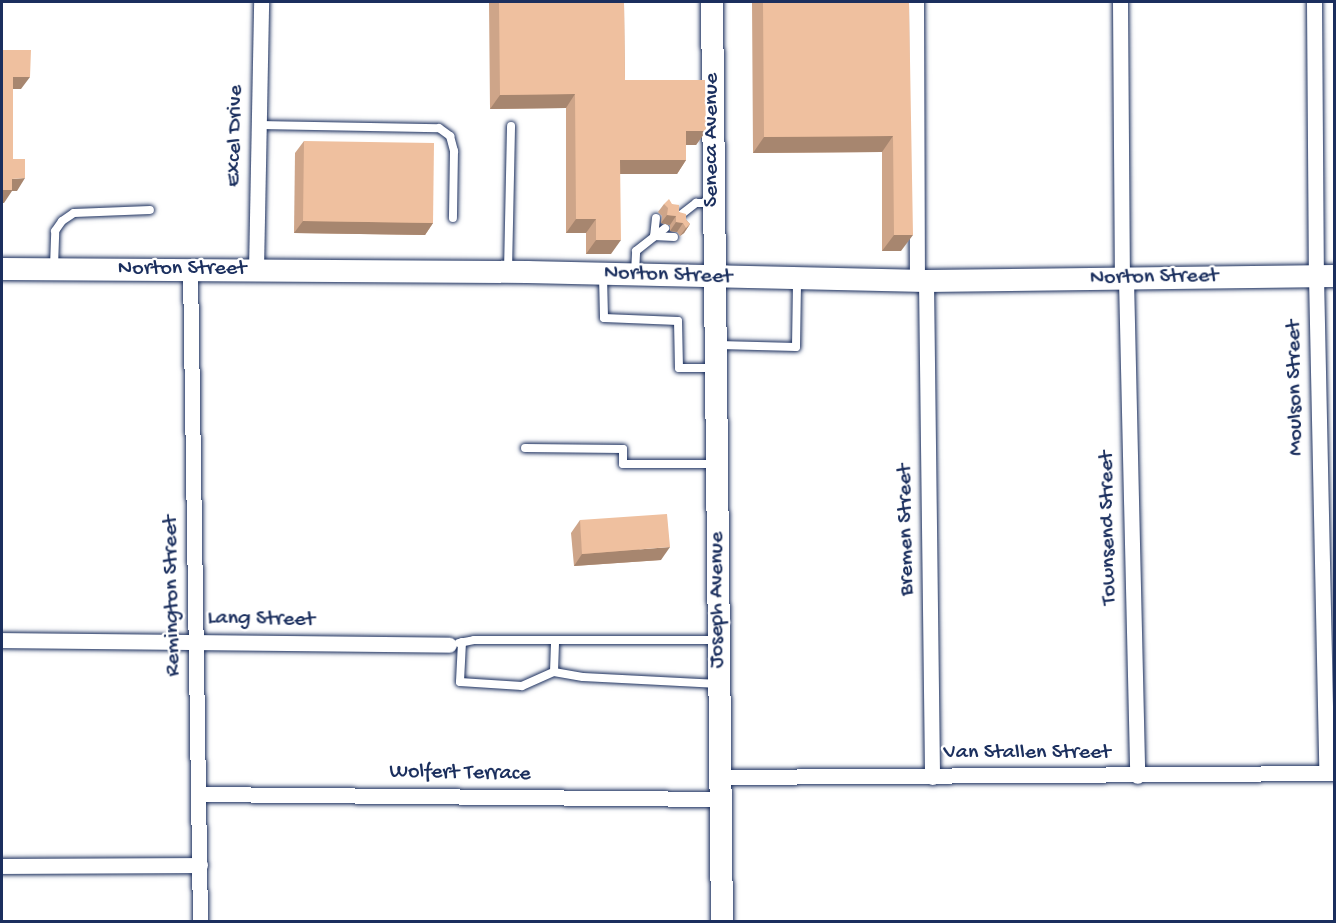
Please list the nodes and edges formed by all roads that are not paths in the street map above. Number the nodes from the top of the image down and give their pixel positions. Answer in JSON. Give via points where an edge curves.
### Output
{"nodes":[{"id":1,"x":261,"y":2,"type":"edge"},
{"id":2,"x":712,"y":2,"type":"edge"},
{"id":3,"x":916,"y":2,"type":"edge"},
{"id":4,"x":1120,"y":2,"type":"edge"},
{"id":5,"x":1314,"y":2,"type":"edge"},
{"id":6,"x":259,"y":125,"type":"junction"},
{"id":7,"x":511,"y":126,"type":"dead end"},
{"id":8,"x":713,"y":203,"type":"junction"},
{"id":9,"x":679,"y":208,"type":"edge"},
{"id":10,"x":688,"y":209,"type":"junction"},
{"id":11,"x":150,"y":210,"type":"dead end"},
{"id":12,"x":678,"y":217,"type":"edge"},
{"id":13,"x":453,"y":218,"type":"dead end"},
{"id":14,"x":687,"y":218,"type":"edge"},
{"id":15,"x":656,"y":219,"type":"dead end"},
{"id":16,"x":665,"y":228,"type":"dead end"},
{"id":17,"x":654,"y":236,"type":"junction"},
{"id":18,"x":674,"y":237,"type":"dead end"},
{"id":19,"x":2,"y":268,"type":"edge"},
{"id":20,"x":54,"y":269,"type":"junction"},
{"id":21,"x":190,"y":270,"type":"junction"},
{"id":22,"x":256,"y":270,"type":"junction"},
{"id":23,"x":508,"y":272,"type":"junction"},
{"id":24,"x":603,"y":274,"type":"junction"},
{"id":25,"x":635,"y":275,"type":"junction"},
{"id":26,"x":1325,"y":276,"type":"edge"},
{"id":27,"x":713,"y":278,"type":"junction"},
{"id":28,"x":797,"y":279,"type":"junction"},
{"id":29,"x":1124,"y":279,"type":"junction"},
{"id":30,"x":921,"y":281,"type":"junction"},
{"id":31,"x":716,"y":345,"type":"junction"},
{"id":32,"x":717,"y":368,"type":"junction"},
{"id":33,"x":525,"y":448,"type":"dead end"},
{"id":34,"x":717,"y":464,"type":"junction"},
{"id":35,"x":2,"y":639,"type":"edge"},
{"id":36,"x":555,"y":640,"type":"junction"},
{"id":37,"x":719,"y":640,"type":"junction"},
{"id":38,"x":196,"y":642,"type":"junction"},
{"id":39,"x":455,"y":644,"type":"junction"},
{"id":40,"x":554,"y":672,"type":"junction"},
{"id":41,"x":719,"y":684,"type":"junction"},
{"id":42,"x":1330,"y":773,"type":"edge"},
{"id":43,"x":1137,"y":776,"type":"junction"},
{"id":44,"x":932,"y":777,"type":"junction"},
{"id":45,"x":720,"y":788,"type":"junction"},
{"id":46,"x":198,"y":794,"type":"junction"},
{"id":47,"x":200,"y":865,"type":"junction"},
{"id":48,"x":2,"y":866,"type":"edge"},
{"id":49,"x":200,"y":921,"type":"edge"},
{"id":50,"x":722,"y":921,"type":"edge"}],
"edges":[{"from":1,"to":6,"type":"street","name":"Excel Drive"},
{"from":2,"to":8,"type":"main road","name":"Seneca Avenue"},
{"from":3,"to":30,"type":"street","name":"Bremen Street"},
{"from":4,"to":29,"type":"street","name":"Townsend Street"},
{"from":5,"to":26,"type":"street","name":"Moulson Street"},
{"from":6,"to":13,"type":"lane","via":[[439,128],[450,136],[454,151]]},
{"from":6,"to":22,"type":"street","name":"Excel Drive"},
{"from":7,"to":23,"type":"lane"},
{"from":8,"to":10,"type":"lane","via":[[696,203]]},
{"from":8,"to":27,"type":"main road","name":"Seneca Avenue"},
{"from":9,"to":10,"type":"lane"},
{"from":10,"to":12,"type":"lane"},
{"from":10,"to":14,"type":"lane"},
{"from":11,"to":20,"type":"lane","via":[[74,213],[55,231]]},
{"from":15,"to":17,"type":"lane"},
{"from":16,"to":17,"type":"lane"},
{"from":17,"to":18,"type":"lane"},
{"from":17,"to":25,"type":"lane","via":[[636,251]]},
{"from":19,"to":20,"type":"main road","name":"Norton Street"},
{"from":20,"to":21,"type":"main road","name":"Norton Street"},
{"from":21,"to":22,"type":"main road","name":"Norton Street"},
{"from":21,"to":38,"type":"street","name":"Remington Street"},
{"from":22,"to":23,"type":"main road","name":"Norton Street"},
{"from":23,"to":24,"type":"main road","name":"Norton Street"},
{"from":24,"to":25,"type":"main road","name":"Norton Street"},
{"from":24,"to":32,"type":"lane","via":[[604,318],[678,321],[679,368]]},
{"from":25,"to":27,"type":"main road","name":"Norton Street"},
{"from":26,"to":29,"type":"main road","name":"Norton Street"},
{"from":26,"to":42,"type":"street","name":"Moulson Street"},
{"from":27,"to":28,"type":"main road","name":"Norton Street"},
{"from":27,"to":31,"type":"main road","name":"Joseph Avenue"},
{"from":28,"to":30,"type":"main road","name":"Norton Street"},
{"from":28,"to":31,"type":"lane","via":[[796,347]]},
{"from":29,"to":30,"type":"main road","name":"Norton Street"},
{"from":29,"to":43,"type":"street","name":"Townsend Street"},
{"from":30,"to":44,"type":"street","name":"Bremen Street"},
{"from":31,"to":32,"type":"main road","name":"Joseph Avenue"},
{"from":32,"to":34,"type":"main road","name":"Joseph Avenue"},
{"from":33,"to":34,"type":"lane","via":[[623,449],[623,464]]},
{"from":34,"to":37,"type":"main road","name":"Joseph Avenue"},
{"from":35,"to":38,"type":"street","name":"Lang Street"},
{"from":36,"to":37,"type":"lane"},
{"from":36,"to":39,"type":"lane","via":[[474,640]]},
{"from":36,"to":40,"type":"lane"},
{"from":37,"to":41,"type":"main road","name":"Joseph Avenue"},
{"from":38,"to":39,"type":"street","name":"Lang Street"},
{"from":38,"to":46,"type":"street","name":"Remington Street"},
{"from":39,"to":40,"type":"lane","via":[[460,682],[522,686]]},
{"from":40,"to":41,"type":"lane"},
{"from":41,"to":45,"type":"main road","name":"Joseph Avenue"},
{"from":42,"to":43,"type":"street","name":"Van Stallen Street"},
{"from":43,"to":44,"type":"street","name":"Van Stallen Street"},
{"from":44,"to":45,"type":"street","name":"Van Stallen Street"},
{"from":45,"to":46,"type":"street","name":"Wolfert Terrace"},
{"from":45,"to":50,"type":"main road","name":"Joseph Avenue"},
{"from":46,"to":47,"type":"street","name":"Remington Street"},
{"from":47,"to":48,"type":"street"},
{"from":47,"to":49,"type":"street","name":"Remington Street"}]}
